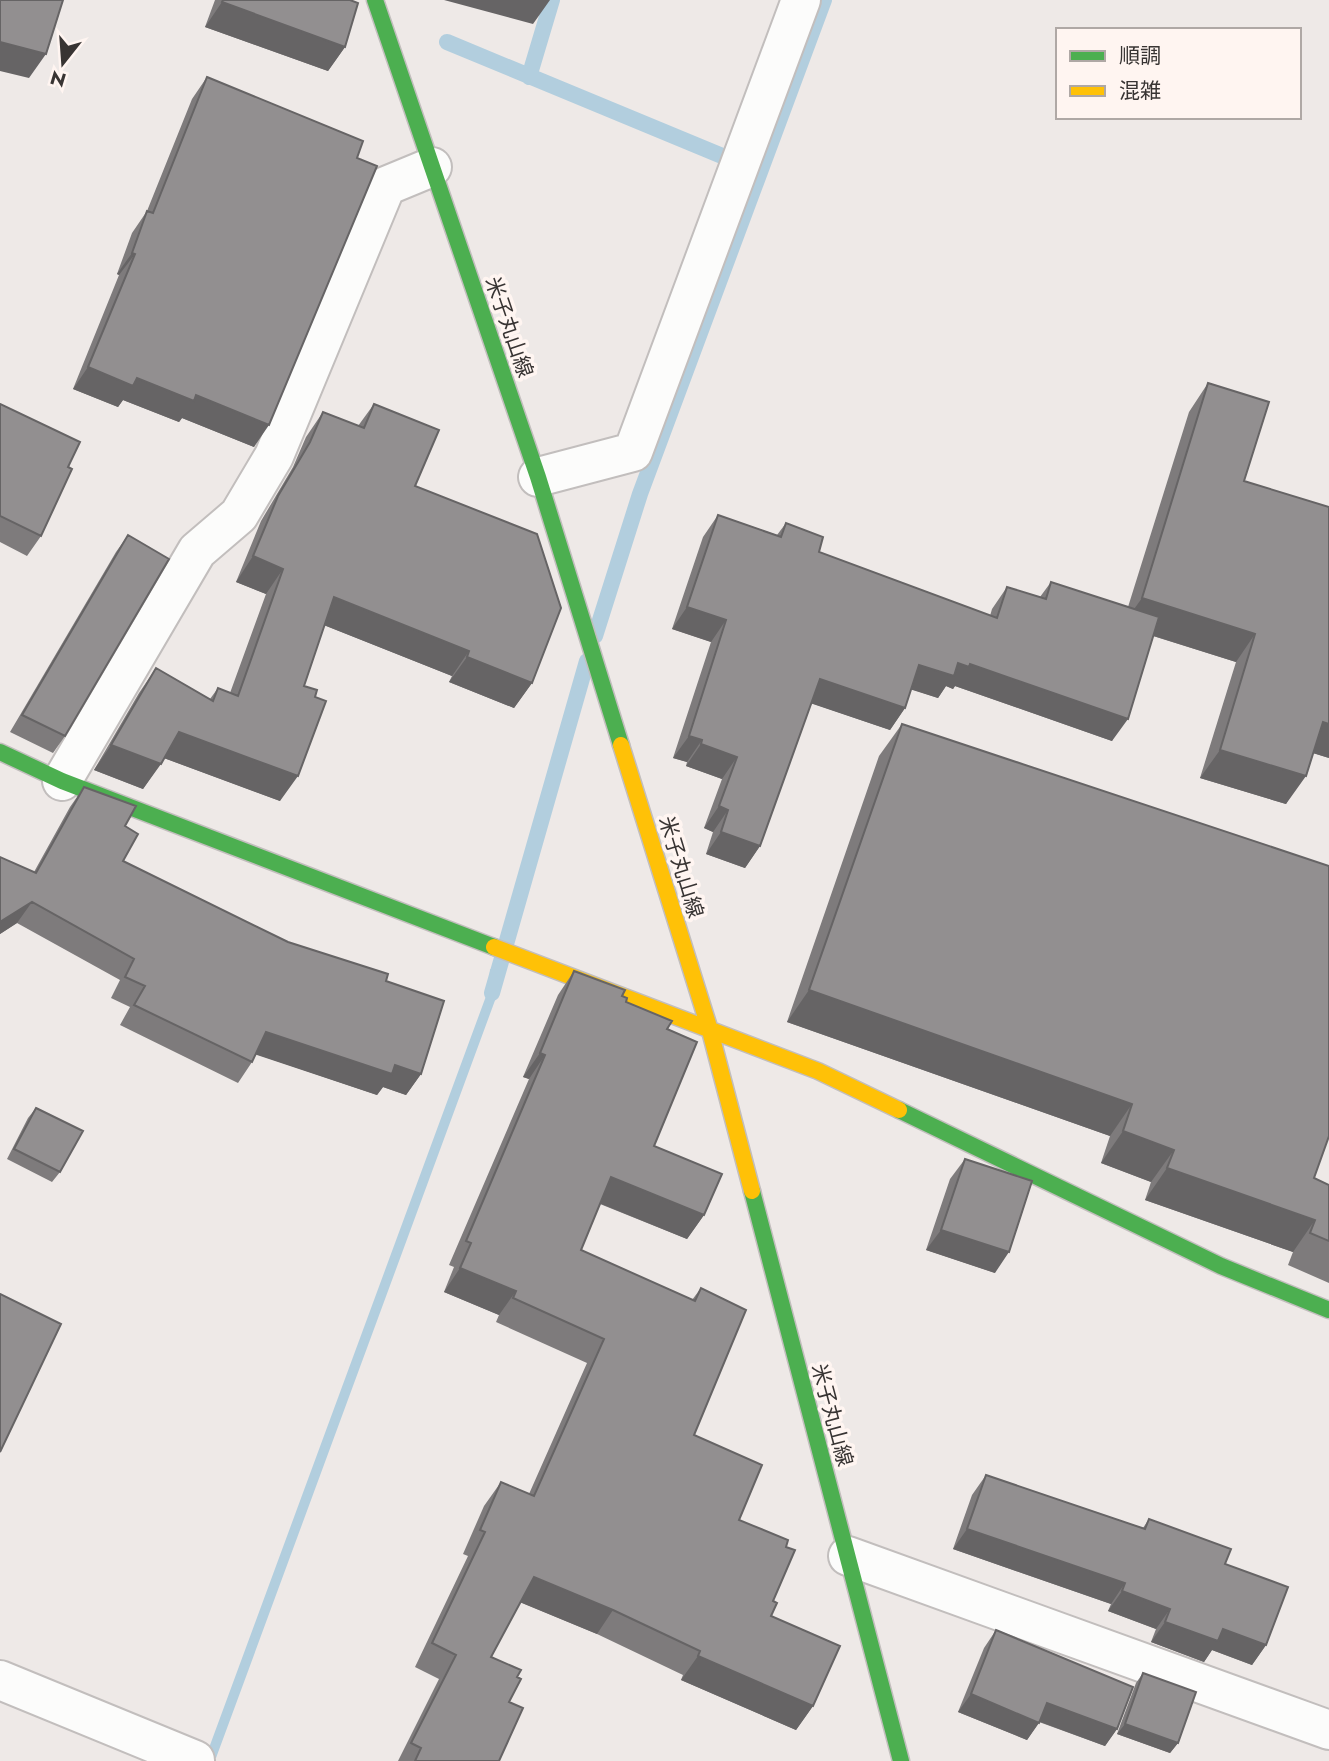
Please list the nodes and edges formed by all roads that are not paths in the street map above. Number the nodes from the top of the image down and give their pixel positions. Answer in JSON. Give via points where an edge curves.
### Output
{"nodes":[{"id":1,"x":375,"y":0,"type":"edge"},
{"id":2,"x":801,"y":0,"type":"edge"},
{"id":3,"x":432,"y":167,"type":"junction"},
{"id":4,"x":538,"y":477,"type":"junction"},
{"id":5,"x":0,"y":752,"type":"edge"},
{"id":6,"x":62,"y":781,"type":"junction"},
{"id":7,"x":709,"y":1027,"type":"junction"},
{"id":8,"x":1329,"y":1310,"type":"edge"},
{"id":9,"x":848,"y":1556,"type":"junction"},
{"id":10,"x":0,"y":1680,"type":"edge"},
{"id":11,"x":1329,"y":1730,"type":"edge"},
{"id":12,"x":195,"y":1760,"type":"edge"},
{"id":13,"x":901,"y":1761,"type":"edge"}],
"edges":[{"from":1,"to":3,"type":"main road","name":"米子丸山線"},
{"from":2,"to":4,"type":"street","via":[[633,452]]},
{"from":3,"to":4,"type":"main road","name":"米子丸山線"},
{"from":3,"to":6,"type":"street","via":[[386,186],[274,456],[239,515],[197,551]]},
{"from":4,"to":7,"type":"main road","name":"米子丸山線"},
{"from":5,"to":6,"type":"main road"},
{"from":6,"to":7,"type":"main road"},
{"from":7,"to":8,"type":"main road","via":[[818,1071],[1221,1266]]},
{"from":7,"to":9,"type":"main road","name":"米子丸山線"},
{"from":9,"to":11,"type":"street"},
{"from":9,"to":13,"type":"main road","name":"米子丸山線"},
{"from":10,"to":12,"type":"street"}]}
